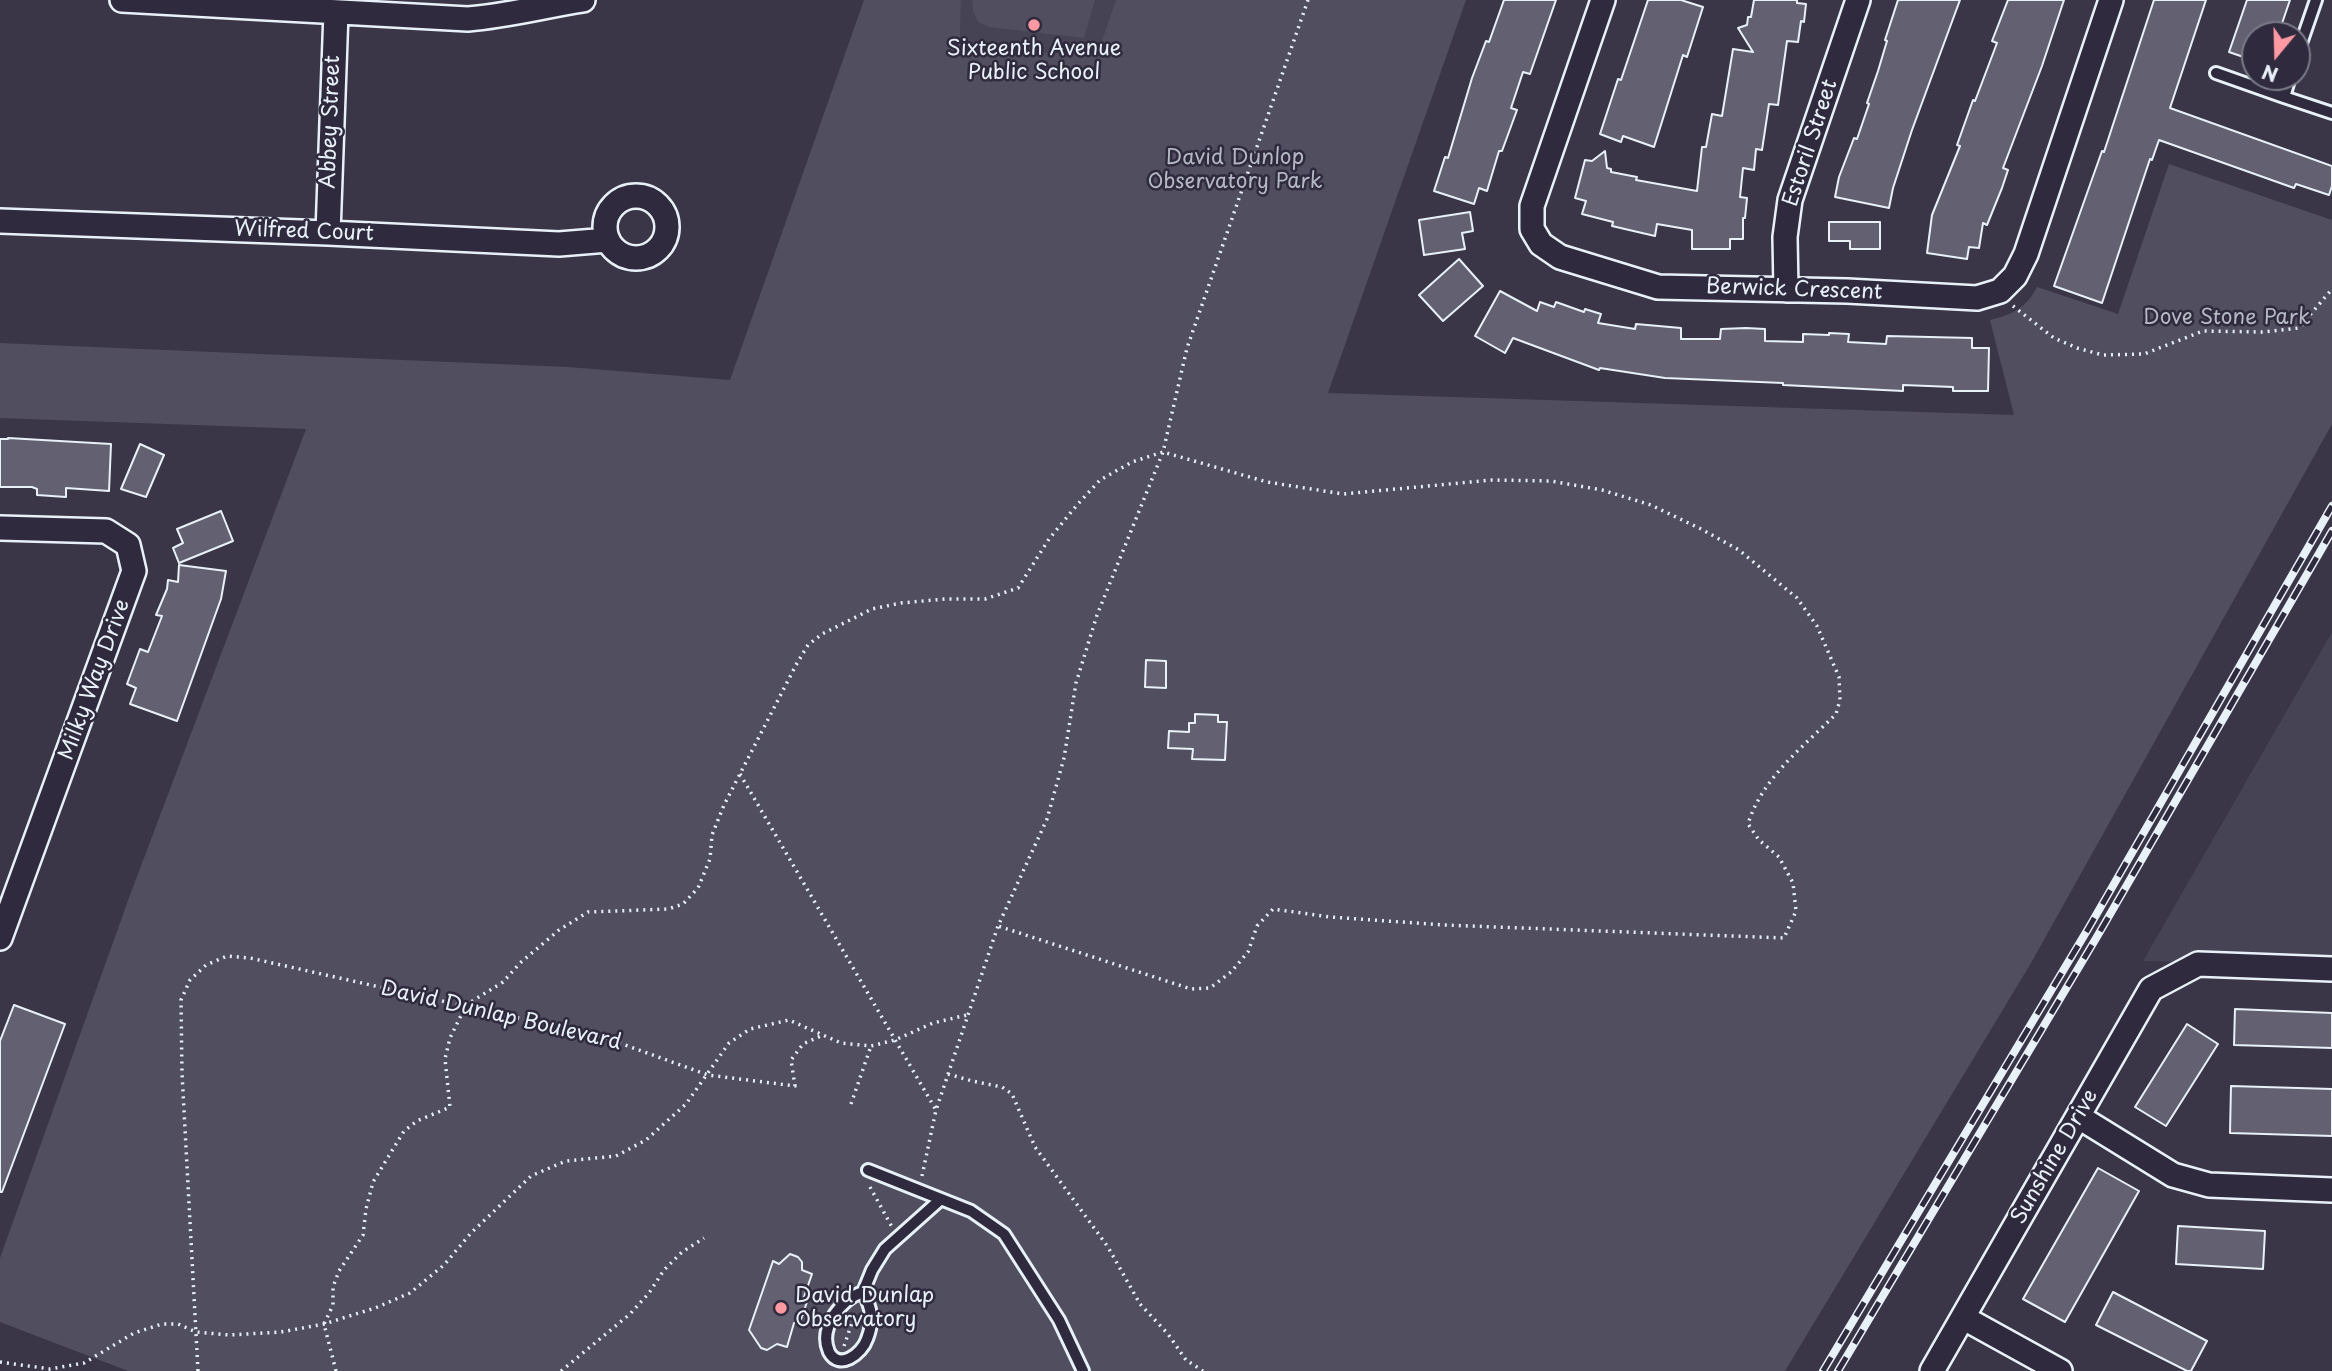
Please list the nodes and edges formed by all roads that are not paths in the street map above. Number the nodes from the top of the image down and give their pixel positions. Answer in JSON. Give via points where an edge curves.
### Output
{"nodes":[{"id":1,"x":122,"y":0,"type":"edge"},
{"id":2,"x":583,"y":0,"type":"edge"},
{"id":3,"x":1603,"y":0,"type":"edge"},
{"id":4,"x":1858,"y":0,"type":"edge"},
{"id":5,"x":2111,"y":0,"type":"edge"},
{"id":6,"x":2316,"y":0,"type":"edge"},
{"id":7,"x":336,"y":12,"type":"junction"},
{"id":8,"x":2309,"y":21,"type":"edge"},
{"id":9,"x":2216,"y":73,"type":"dead end"},
{"id":10,"x":2286,"y":91,"type":"edge"},
{"id":11,"x":2284,"y":97,"type":"junction"},
{"id":12,"x":2332,"y":113,"type":"edge"},
{"id":13,"x":0,"y":221,"type":"edge"},
{"id":14,"x":328,"y":233,"type":"junction"},
{"id":15,"x":608,"y":240,"type":"dead end"},
{"id":16,"x":1786,"y":290,"type":"junction"},
{"id":17,"x":0,"y":528,"type":"edge"},
{"id":18,"x":2,"y":926,"type":"edge"},
{"id":19,"x":2332,"y":968,"type":"edge"},
{"id":20,"x":2079,"y":1116,"type":"junction"},
{"id":21,"x":868,"y":1170,"type":"dead end"},
{"id":22,"x":2332,"y":1190,"type":"edge"},
{"id":23,"x":941,"y":1199,"type":"junction"},
{"id":24,"x":863,"y":1292,"type":"junction"},
{"id":25,"x":1964,"y":1318,"type":"junction"},
{"id":26,"x":1083,"y":1371,"type":"edge"},
{"id":27,"x":1932,"y":1371,"type":"edge"},
{"id":28,"x":2060,"y":1371,"type":"edge"}],
"edges":[{"from":1,"to":7,"type":"street"},
{"from":2,"to":7,"type":"street","via":[[502,17],[468,19]]},
{"from":3,"to":16,"type":"street","name":"Berwick Crescent","via":[[1532,206],[1532,229],[1541,244],[1560,257],[1658,287]]},
{"from":4,"to":16,"type":"street","name":"Estoril Street","via":[[1790,200]]},
{"from":5,"to":16,"type":"street","name":"Berwick Crescent","via":[[2026,254],[2015,276],[2000,291],[1977,298]]},
{"from":6,"to":8,"type":"lane"},
{"from":7,"to":14,"type":"street","name":"Abbey Street"},
{"from":9,"to":11,"type":"lane"},
{"from":10,"to":11,"type":"lane"},
{"from":11,"to":12,"type":"lane"},
{"from":13,"to":14,"type":"street","name":"Wilfred Court"},
{"from":14,"to":15,"type":"street","name":"Wilfred Court","via":[[559,244]]},
{"from":17,"to":18,"type":"street","name":"Milky Way Drive","via":[[106,531],[128,545],[134,572]]},
{"from":19,"to":20,"type":"street","name":"Sunshine Drive","via":[[2198,964],[2151,989]]},
{"from":20,"to":22,"type":"street","via":[[2173,1175],[2210,1185]]},
{"from":20,"to":25,"type":"street","name":"Sunshine Drive"},
{"from":21,"to":23,"type":"lane"},
{"from":23,"to":24,"type":"lane","via":[[885,1250]]},
{"from":23,"to":26,"type":"lane","via":[[971,1210],[1004,1234],[1059,1320]]},
{"from":24,"to":24,"type":"lane","via":[[872,1312],[865,1345],[853,1360],[838,1362],[829,1352],[830,1324],[843,1303]]},
{"from":25,"to":27,"type":"street","name":"Sunshine Drive"},
{"from":25,"to":28,"type":"street"}]}
